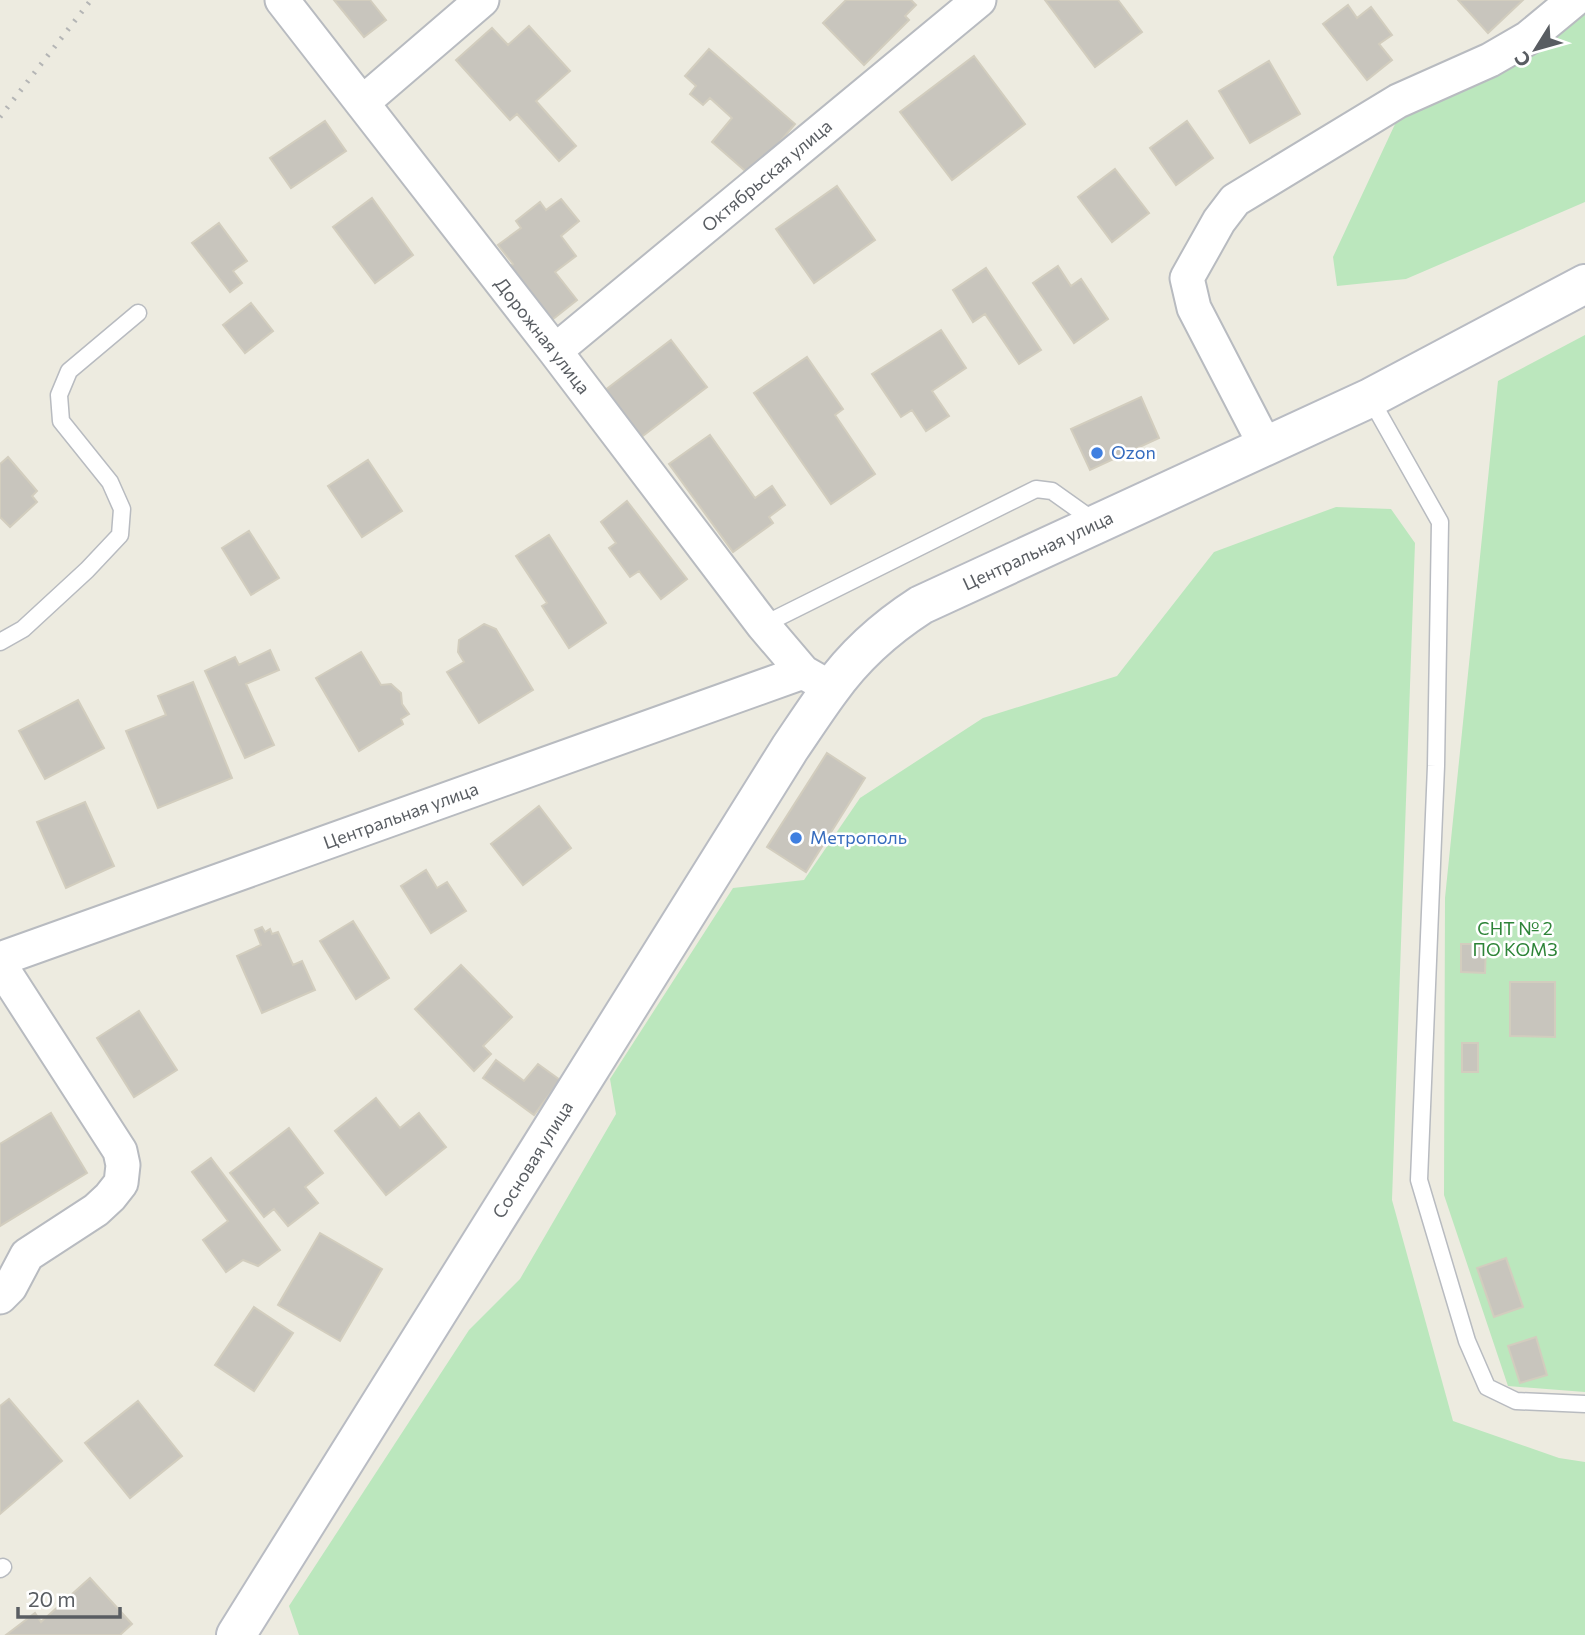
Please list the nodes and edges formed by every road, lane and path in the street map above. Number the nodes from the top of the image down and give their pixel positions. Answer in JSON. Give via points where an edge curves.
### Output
{"nodes":[{"id":1,"x":282,"y":0,"type":"edge"},
{"id":2,"x":482,"y":0,"type":"edge"},
{"id":3,"x":979,"y":0,"type":"edge"},
{"id":4,"x":1574,"y":0,"type":"edge"},
{"id":5,"x":362,"y":103,"type":"junction"},
{"id":6,"x":1585,"y":284,"type":"edge"},
{"id":7,"x":138,"y":313,"type":"dead end"},
{"id":8,"x":555,"y":351,"type":"junction"},
{"id":9,"x":1370,"y":398,"type":"junction"},
{"id":10,"x":1265,"y":445,"type":"junction"},
{"id":11,"x":1097,"y":523,"type":"junction"},
{"id":12,"x":763,"y":625,"type":"junction"},
{"id":13,"x":0,"y":642,"type":"edge"},
{"id":14,"x":817,"y":680,"type":"junction"},
{"id":15,"x":0,"y":959,"type":"edge"},
{"id":16,"x":0,"y":965,"type":"edge"},
{"id":17,"x":13,"y":1263,"type":"edge"},
{"id":18,"x":0,"y":1297,"type":"edge"},
{"id":19,"x":1585,"y":1404,"type":"edge"},
{"id":20,"x":236,"y":1635,"type":"edge"}],
"edges":[{"from":1,"to":5,"type":"street","name":"Дорожная улица"},
{"from":2,"to":5,"type":"street"},
{"from":3,"to":8,"type":"street","name":"Октябрьская улица"},
{"from":4,"to":10,"type":"street","via":[[1528,38],[1398,101],[1234,200],[1219,221],[1187,278],[1194,308]]},
{"from":5,"to":8,"type":"street","name":"Дорожная улица"},
{"from":6,"to":9,"type":"street","name":"Центральная улица"},
{"from":7,"to":13,"type":"lane","via":[[69,371],[59,395],[61,421],[110,482],[122,509],[120,535],[23,629]]},
{"from":8,"to":12,"type":"street","name":"Дорожная улица"},
{"from":9,"to":10,"type":"street","name":"Центральная улица"},
{"from":9,"to":19,"type":"lane","via":[[1440,522],[1436,766],[1419,1180],[1466,1340],[1487,1387],[1516,1401]]},
{"from":10,"to":11,"type":"street","name":"Центральная улица"},
{"from":11,"to":12,"type":"lane","via":[[1052,491],[1036,489]]},
{"from":11,"to":14,"type":"street","name":"Центральная улица","via":[[922,605],[861,655]]},
{"from":12,"to":14,"type":"street","name":"Дорожная улица"},
{"from":14,"to":15,"type":"street","name":"Центральная улица"},
{"from":14,"to":20,"type":"street","name":"Сосновая улица","via":[[790,748]]},
{"from":16,"to":17,"type":"street","via":[[120,1151],[123,1165],[121,1183],[96,1210]]},
{"from":17,"to":18,"type":"street","via":[[10,1287]]}]}
